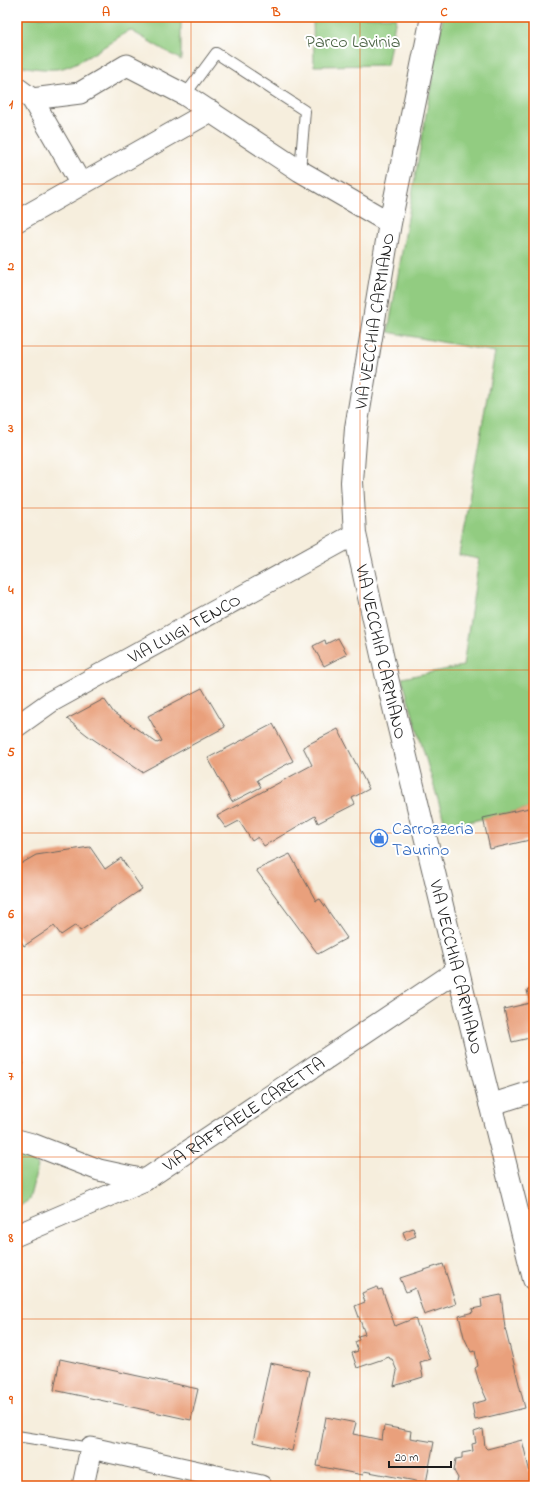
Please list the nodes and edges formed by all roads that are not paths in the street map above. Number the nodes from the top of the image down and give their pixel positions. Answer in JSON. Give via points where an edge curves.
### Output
{"nodes":[{"id":1,"x":432,"y":17,"type":"edge"},
{"id":2,"x":25,"y":94,"type":"edge"},
{"id":3,"x":185,"y":95,"type":"junction"},
{"id":4,"x":211,"y":111,"type":"junction"},
{"id":5,"x":300,"y":171,"type":"junction"},
{"id":6,"x":81,"y":184,"type":"junction"},
{"id":7,"x":17,"y":221,"type":"edge"},
{"id":8,"x":390,"y":223,"type":"junction"},
{"id":9,"x":355,"y":534,"type":"junction"},
{"id":10,"x":17,"y":726,"type":"edge"},
{"id":11,"x":458,"y":970,"type":"junction"},
{"id":12,"x":534,"y":1091,"type":"edge"},
{"id":13,"x":490,"y":1105,"type":"junction"},
{"id":14,"x":17,"y":1140,"type":"edge"},
{"id":15,"x":145,"y":1180,"type":"junction"},
{"id":16,"x":17,"y":1235,"type":"edge"},
{"id":17,"x":534,"y":1280,"type":"edge"},
{"id":18,"x":17,"y":1436,"type":"edge"},
{"id":19,"x":91,"y":1448,"type":"junction"},
{"id":20,"x":83,"y":1486,"type":"edge"},
{"id":21,"x":261,"y":1486,"type":"edge"}],
"edges":[{"from":1,"to":8,"type":"street","name":"VIA VECCHIA CARMIANO"},
{"from":2,"to":3,"type":"street","via":[[80,93],[127,65]]},
{"from":2,"to":6,"type":"street"},
{"from":3,"to":4,"type":"street"},
{"from":3,"to":5,"type":"lane","via":[[216,53],[305,111]]},
{"from":4,"to":5,"type":"street"},
{"from":4,"to":6,"type":"street"},
{"from":5,"to":8,"type":"street"},
{"from":6,"to":7,"type":"street"},
{"from":8,"to":9,"type":"street","name":"VIA VECCHIA CARMIANO","via":[[356,428],[352,482]]},
{"from":9,"to":10,"type":"street","name":"VIA LUIGI TENCO","via":[[52,701]]},
{"from":9,"to":11,"type":"street","name":"VIA VECCHIA CARMIANO","via":[[390,691]]},
{"from":11,"to":13,"type":"street","name":"VIA VECCHIA CARMIANO"},
{"from":11,"to":15,"type":"street","name":"VIA RAFFAELE CARETTA"},
{"from":12,"to":13,"type":"street"},
{"from":13,"to":17,"type":"street","name":"VIA VECCHIA CARMIANO"},
{"from":14,"to":15,"type":"street","via":[[99,1170]]},
{"from":15,"to":16,"type":"street","name":"VIA RAFFAELE CARETTA"},
{"from":18,"to":19,"type":"lane"},
{"from":19,"to":20,"type":"street"},
{"from":19,"to":21,"type":"street"}]}
